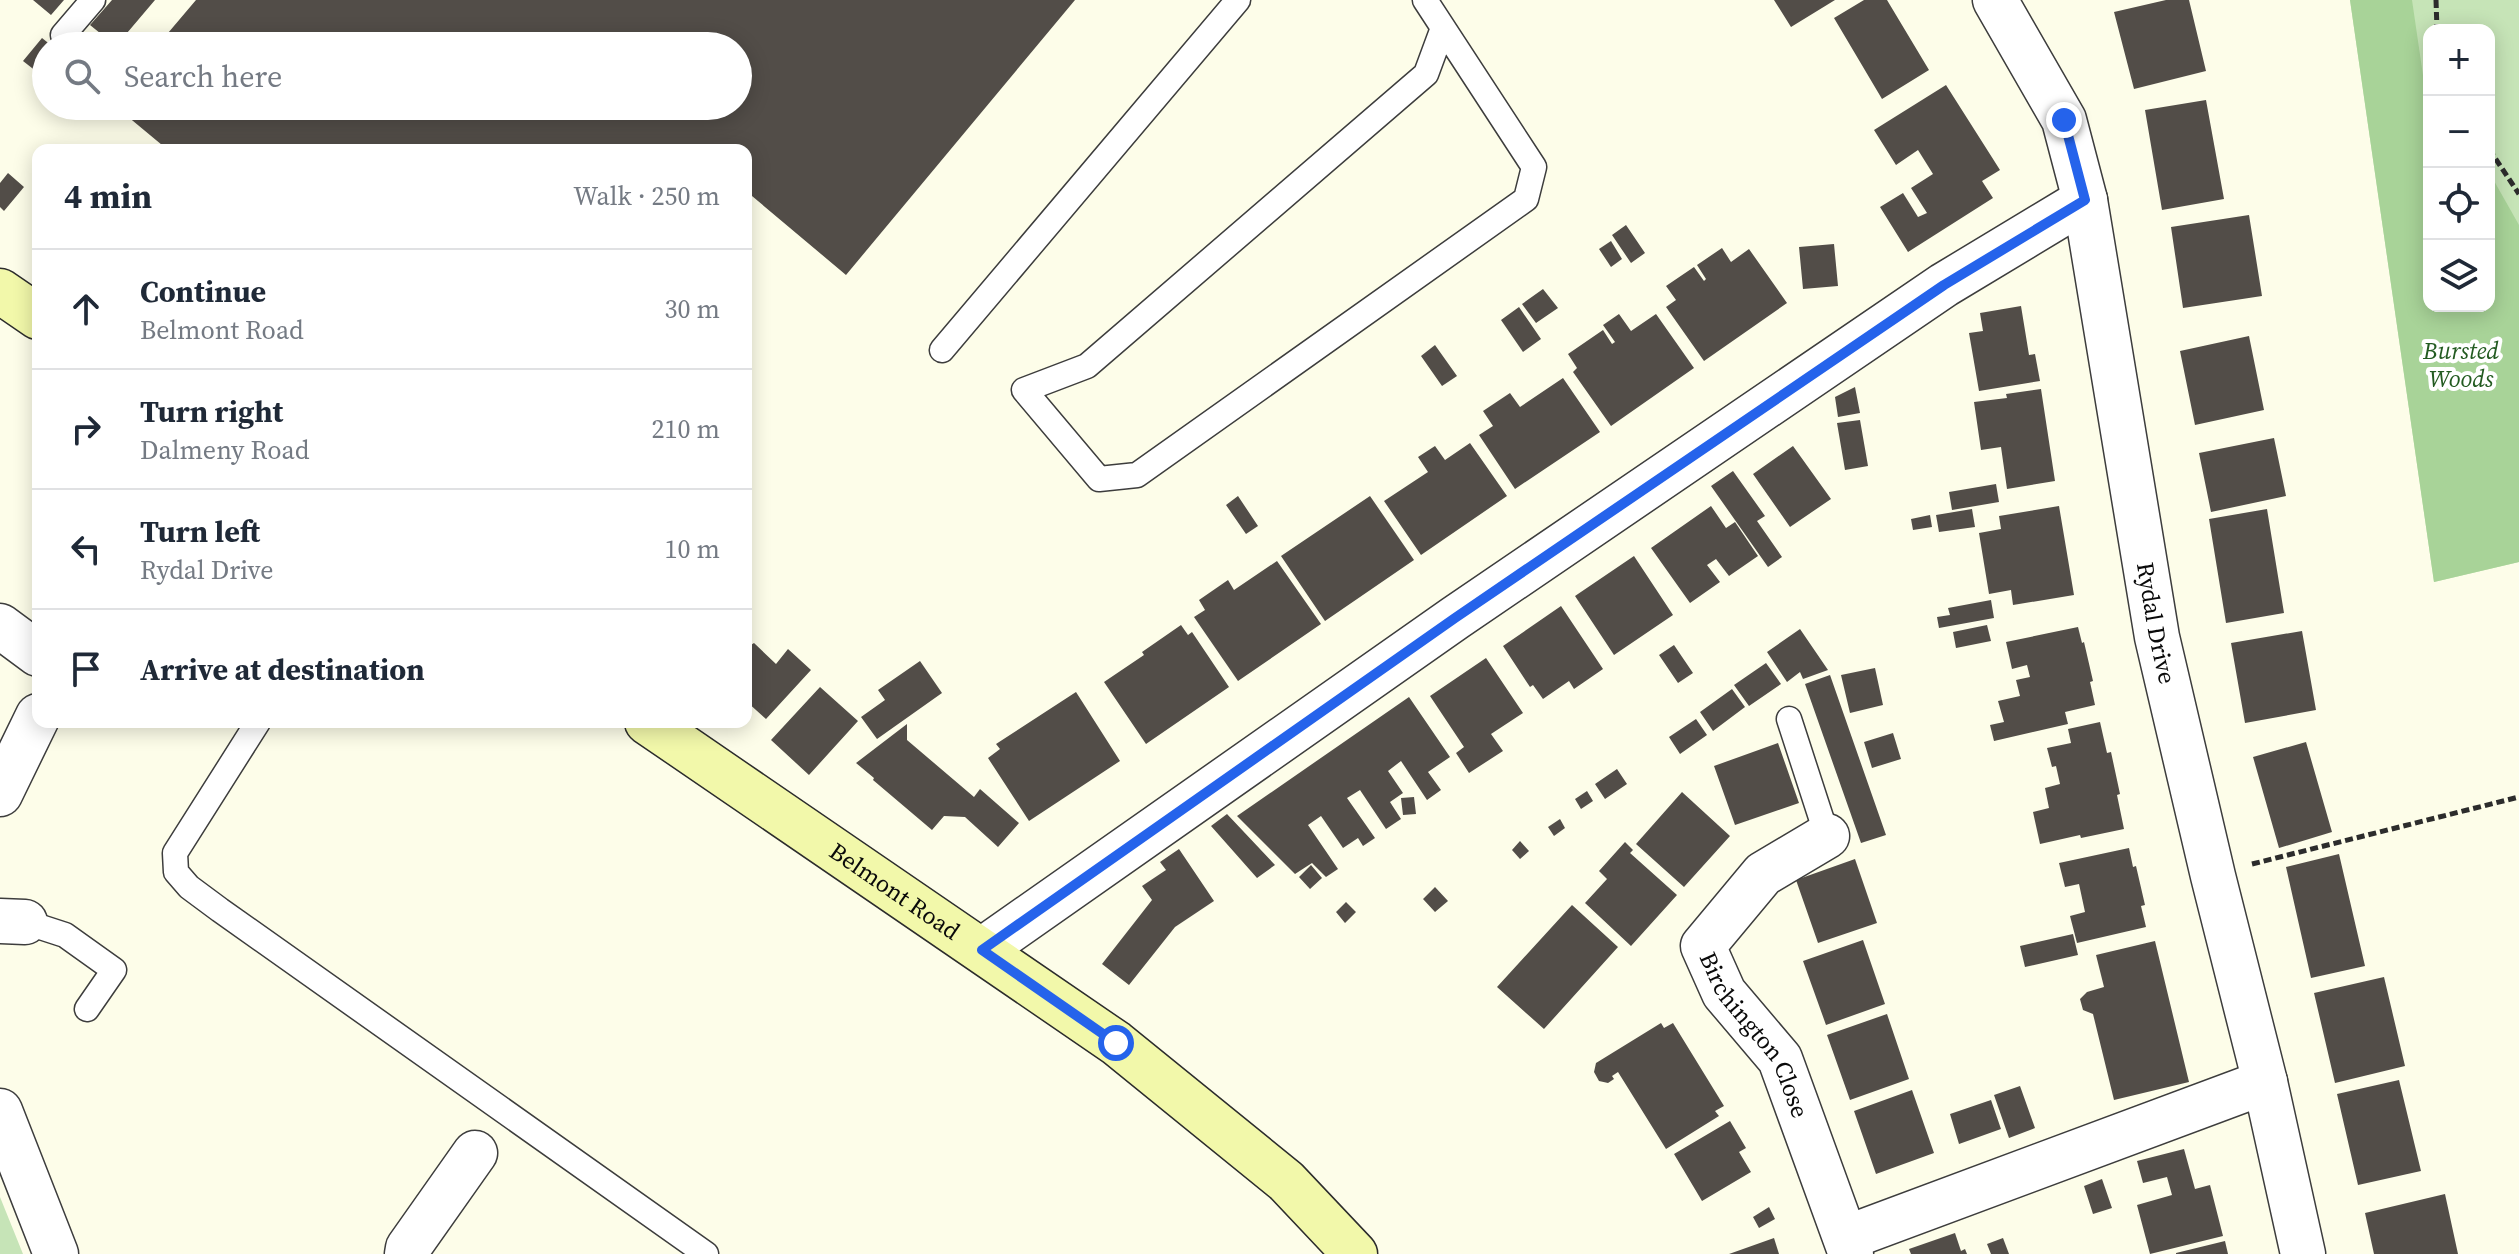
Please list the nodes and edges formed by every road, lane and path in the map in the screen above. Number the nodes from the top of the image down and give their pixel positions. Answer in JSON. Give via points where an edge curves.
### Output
{"nodes":[{"id":1,"x":93,"y":0,"type":"edge"},
{"id":2,"x":1238,"y":0,"type":"edge"},
{"id":3,"x":1425,"y":0,"type":"edge"},
{"id":4,"x":1995,"y":0,"type":"edge"},
{"id":5,"x":2436,"y":0,"type":"edge"},
{"id":6,"x":2437,"y":24,"type":"edge"},
{"id":7,"x":1443,"y":28,"type":"junction"},
{"id":8,"x":66,"y":32,"type":"edge"},
{"id":9,"x":2495,"y":158,"type":"edge"},
{"id":10,"x":2519,"y":194,"type":"edge"},
{"id":11,"x":2085,"y":200,"type":"junction"},
{"id":12,"x":0,"y":291,"type":"edge"},
{"id":13,"x":32,"y":313,"type":"edge"},
{"id":14,"x":942,"y":350,"type":"dead end"},
{"id":15,"x":0,"y":626,"type":"edge"},
{"id":16,"x":32,"y":650,"type":"edge"},
{"id":17,"x":1789,"y":719,"type":"dead end"},
{"id":18,"x":32,"y":728,"type":"edge"},
{"id":19,"x":254,"y":728,"type":"edge"},
{"id":20,"x":656,"y":728,"type":"edge"},
{"id":21,"x":0,"y":794,"type":"edge"},
{"id":22,"x":2519,"y":797,"type":"edge"},
{"id":23,"x":1827,"y":836,"type":"joint"},
{"id":24,"x":2213,"y":876,"type":"junction"},
{"id":25,"x":12,"y":921,"type":"edge"},
{"id":26,"x":982,"y":950,"type":"junction"},
{"id":27,"x":87,"y":1009,"type":"dead end"},
{"id":28,"x":2265,"y":1082,"type":"junction"},
{"id":29,"x":0,"y":1111,"type":"edge"},
{"id":30,"x":475,"y":1153,"type":"dead end"},
{"id":31,"x":1849,"y":1246,"type":"edge"},
{"id":32,"x":56,"y":1254,"type":"edge"},
{"id":33,"x":407,"y":1254,"type":"edge"},
{"id":34,"x":706,"y":1254,"type":"edge"},
{"id":35,"x":1355,"y":1254,"type":"edge"},
{"id":36,"x":2303,"y":1254,"type":"edge"}],
"edges":[{"from":1,"to":8,"type":"lane"},
{"from":2,"to":14,"type":"lane"},
{"from":3,"to":7,"type":"lane"},
{"from":4,"to":11,"type":"street","name":"Rydal Drive","via":[[2064,120]]},
{"from":5,"to":6,"type":"path"},
{"from":7,"to":7,"type":"lane","via":[[1426,74],[1390,106],[1087,366],[1024,390],[1099,479],[1137,475],[1526,199],[1534,167]]},
{"from":9,"to":10,"type":"path"},
{"from":11,"to":24,"type":"street","name":"Rydal Drive","via":[[2157,637]]},
{"from":11,"to":26,"type":"street","via":[[1944,285],[1455,618]]},
{"from":12,"to":13,"type":"street"},
{"from":15,"to":16,"type":"street"},
{"from":17,"to":23,"type":"lane"},
{"from":18,"to":21,"type":"street"},
{"from":19,"to":34,"type":"lane","via":[[175,853],[176,872],[220,910]]},
{"from":20,"to":26,"type":"street","name":"Belmont Road"},
{"from":22,"to":24,"type":"path"},
{"from":23,"to":31,"type":"street","name":"Birchington Close","via":[[1763,874],[1703,946],[1724,993],[1780,1059]]},
{"from":24,"to":28,"type":"street","name":"Rydal Drive"},
{"from":25,"to":27,"type":"lane","via":[[65,935],[114,970]]},
{"from":26,"to":35,"type":"street","name":"Belmont Road","via":[[1116,1043],[1286,1181]]},
{"from":28,"to":31,"type":"street","name":"Birchington Close"},
{"from":28,"to":36,"type":"street","name":"Rydal Drive"},
{"from":29,"to":32,"type":"street"},
{"from":30,"to":33,"type":"street"}]}
